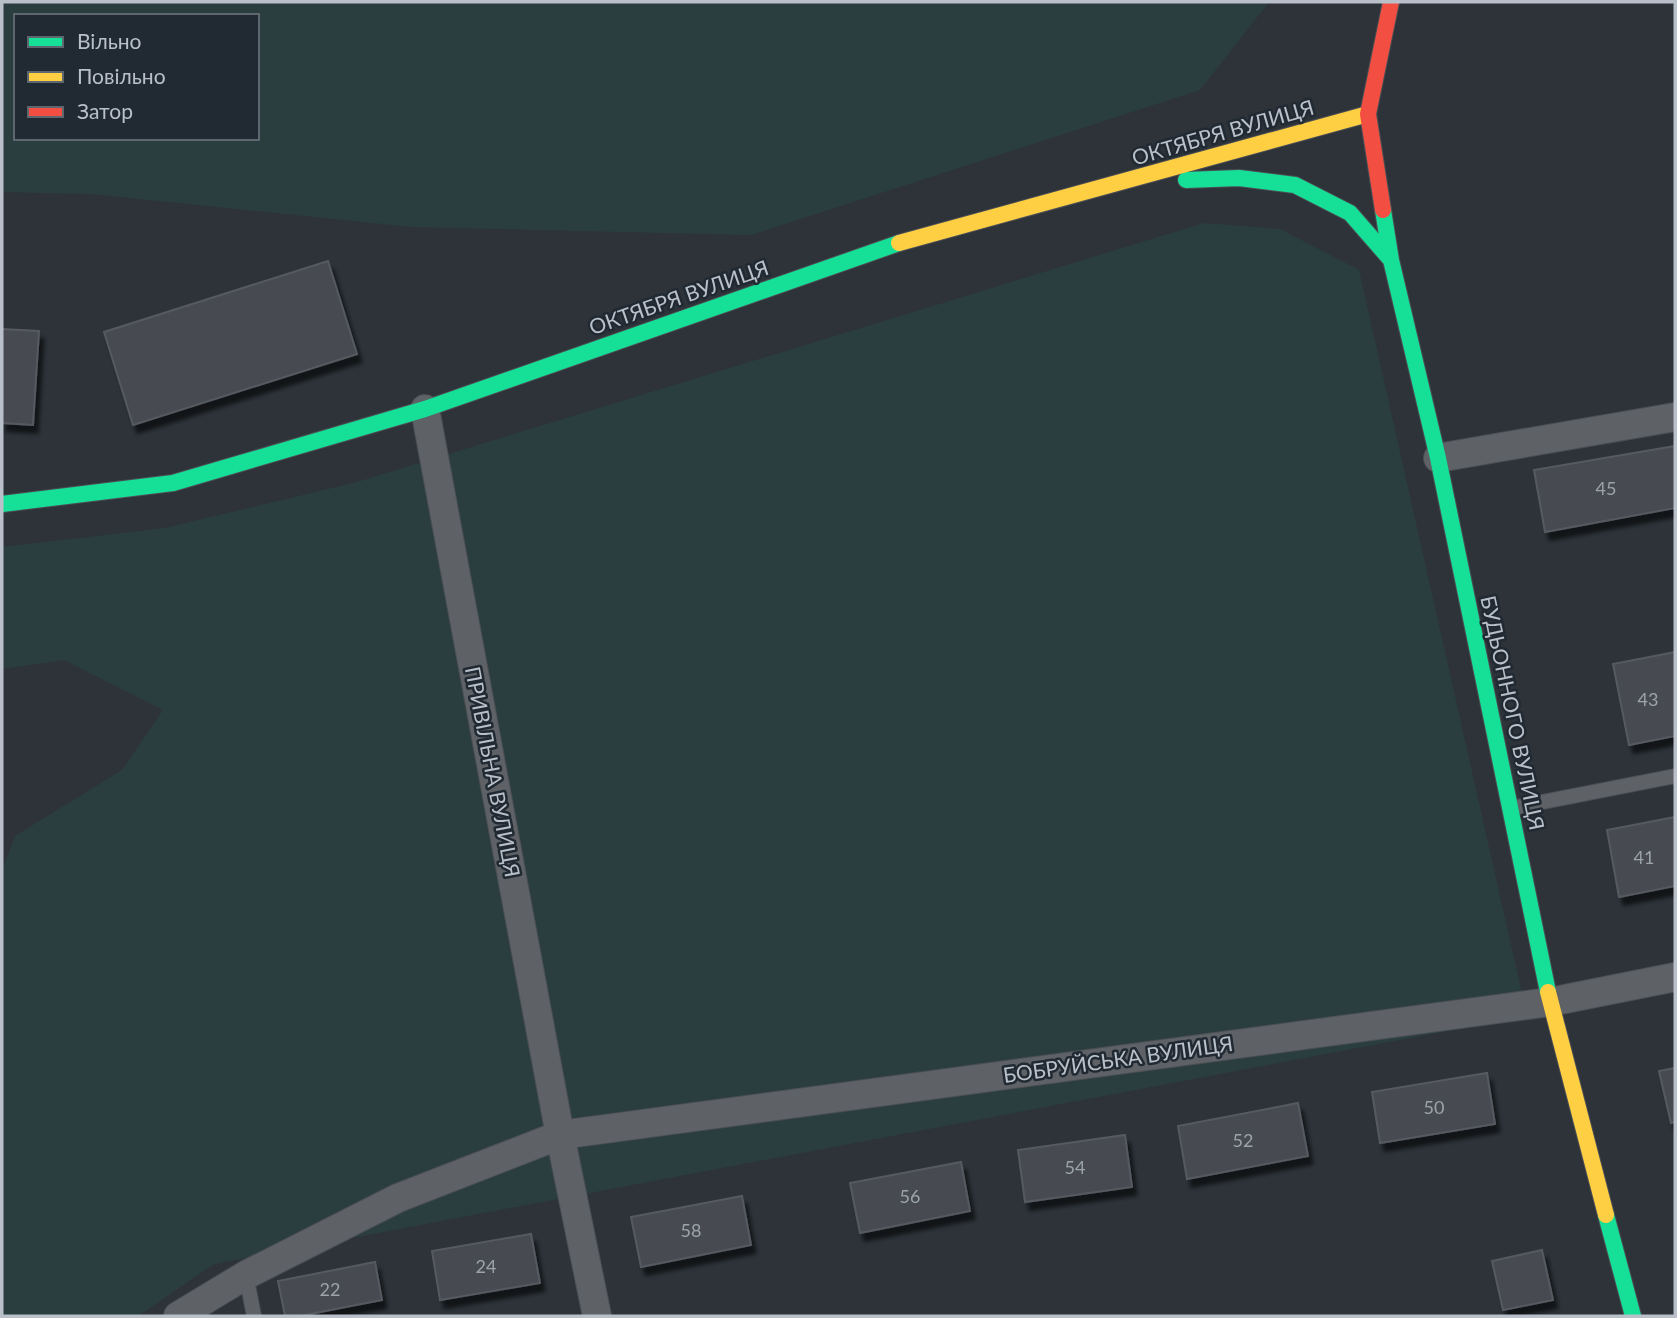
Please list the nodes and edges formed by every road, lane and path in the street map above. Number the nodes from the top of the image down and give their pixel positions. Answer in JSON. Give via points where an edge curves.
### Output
{"nodes":[{"id":1,"x":1391,"y":2,"type":"edge"},
{"id":2,"x":1368,"y":114,"type":"junction"},
{"id":3,"x":1121,"y":183,"type":"junction"},
{"id":4,"x":1391,"y":260,"type":"junction"},
{"id":5,"x":425,"y":409,"type":"junction"},
{"id":6,"x":1675,"y":417,"type":"edge"},
{"id":7,"x":1438,"y":458,"type":"junction"},
{"id":8,"x":2,"y":504,"type":"edge"},
{"id":9,"x":1675,"y":776,"type":"edge"},
{"id":10,"x":1511,"y":808,"type":"junction"},
{"id":11,"x":1675,"y":977,"type":"edge"},
{"id":12,"x":1550,"y":1002,"type":"junction"},
{"id":13,"x":560,"y":1135,"type":"junction"},
{"id":14,"x":246,"y":1275,"type":"junction"},
{"id":15,"x":178,"y":1316,"type":"edge"},
{"id":16,"x":254,"y":1316,"type":"edge"},
{"id":17,"x":597,"y":1316,"type":"edge"},
{"id":18,"x":1633,"y":1316,"type":"edge"}],
"edges":[{"from":1,"to":2,"type":"main road"},
{"from":2,"to":3,"type":"main road","name":"ОКТЯБРЯ ВУЛИЦЯ"},
{"from":2,"to":4,"type":"main road","name":"БУДЬОННОГО ВУЛИЦЯ"},
{"from":3,"to":4,"type":"main road","via":[[1239,178],[1295,185],[1350,212]]},
{"from":3,"to":5,"type":"main road","name":"ОКТЯБРЯ ВУЛИЦЯ","via":[[886,247]]},
{"from":4,"to":7,"type":"main road","name":"БУДЬОННОГО ВУЛИЦЯ"},
{"from":5,"to":8,"type":"main road","name":"ОКТЯБРЯ ВУЛИЦЯ","via":[[173,483]]},
{"from":5,"to":13,"type":"street","name":"ПРИВІЛЬНА ВУЛИЦЯ"},
{"from":6,"to":7,"type":"street"},
{"from":7,"to":10,"type":"main road","name":"БУДЬОННОГО ВУЛИЦЯ"},
{"from":9,"to":10,"type":"lane"},
{"from":10,"to":12,"type":"main road","name":"БУДЬОННОГО ВУЛИЦЯ"},
{"from":11,"to":12,"type":"street","name":"БОБРУЙСЬКА ВУЛИЦЯ"},
{"from":12,"to":13,"type":"street","name":"БОБРУЙСЬКА ВУЛИЦЯ"},
{"from":12,"to":18,"type":"main road","name":"БУДЬОННОГО ВУЛИЦЯ"},
{"from":13,"to":14,"type":"street","via":[[398,1198]]},
{"from":13,"to":17,"type":"street","name":"ПРИВІЛЬНА ВУЛИЦЯ"},
{"from":14,"to":15,"type":"street"},
{"from":14,"to":16,"type":"lane"}]}
